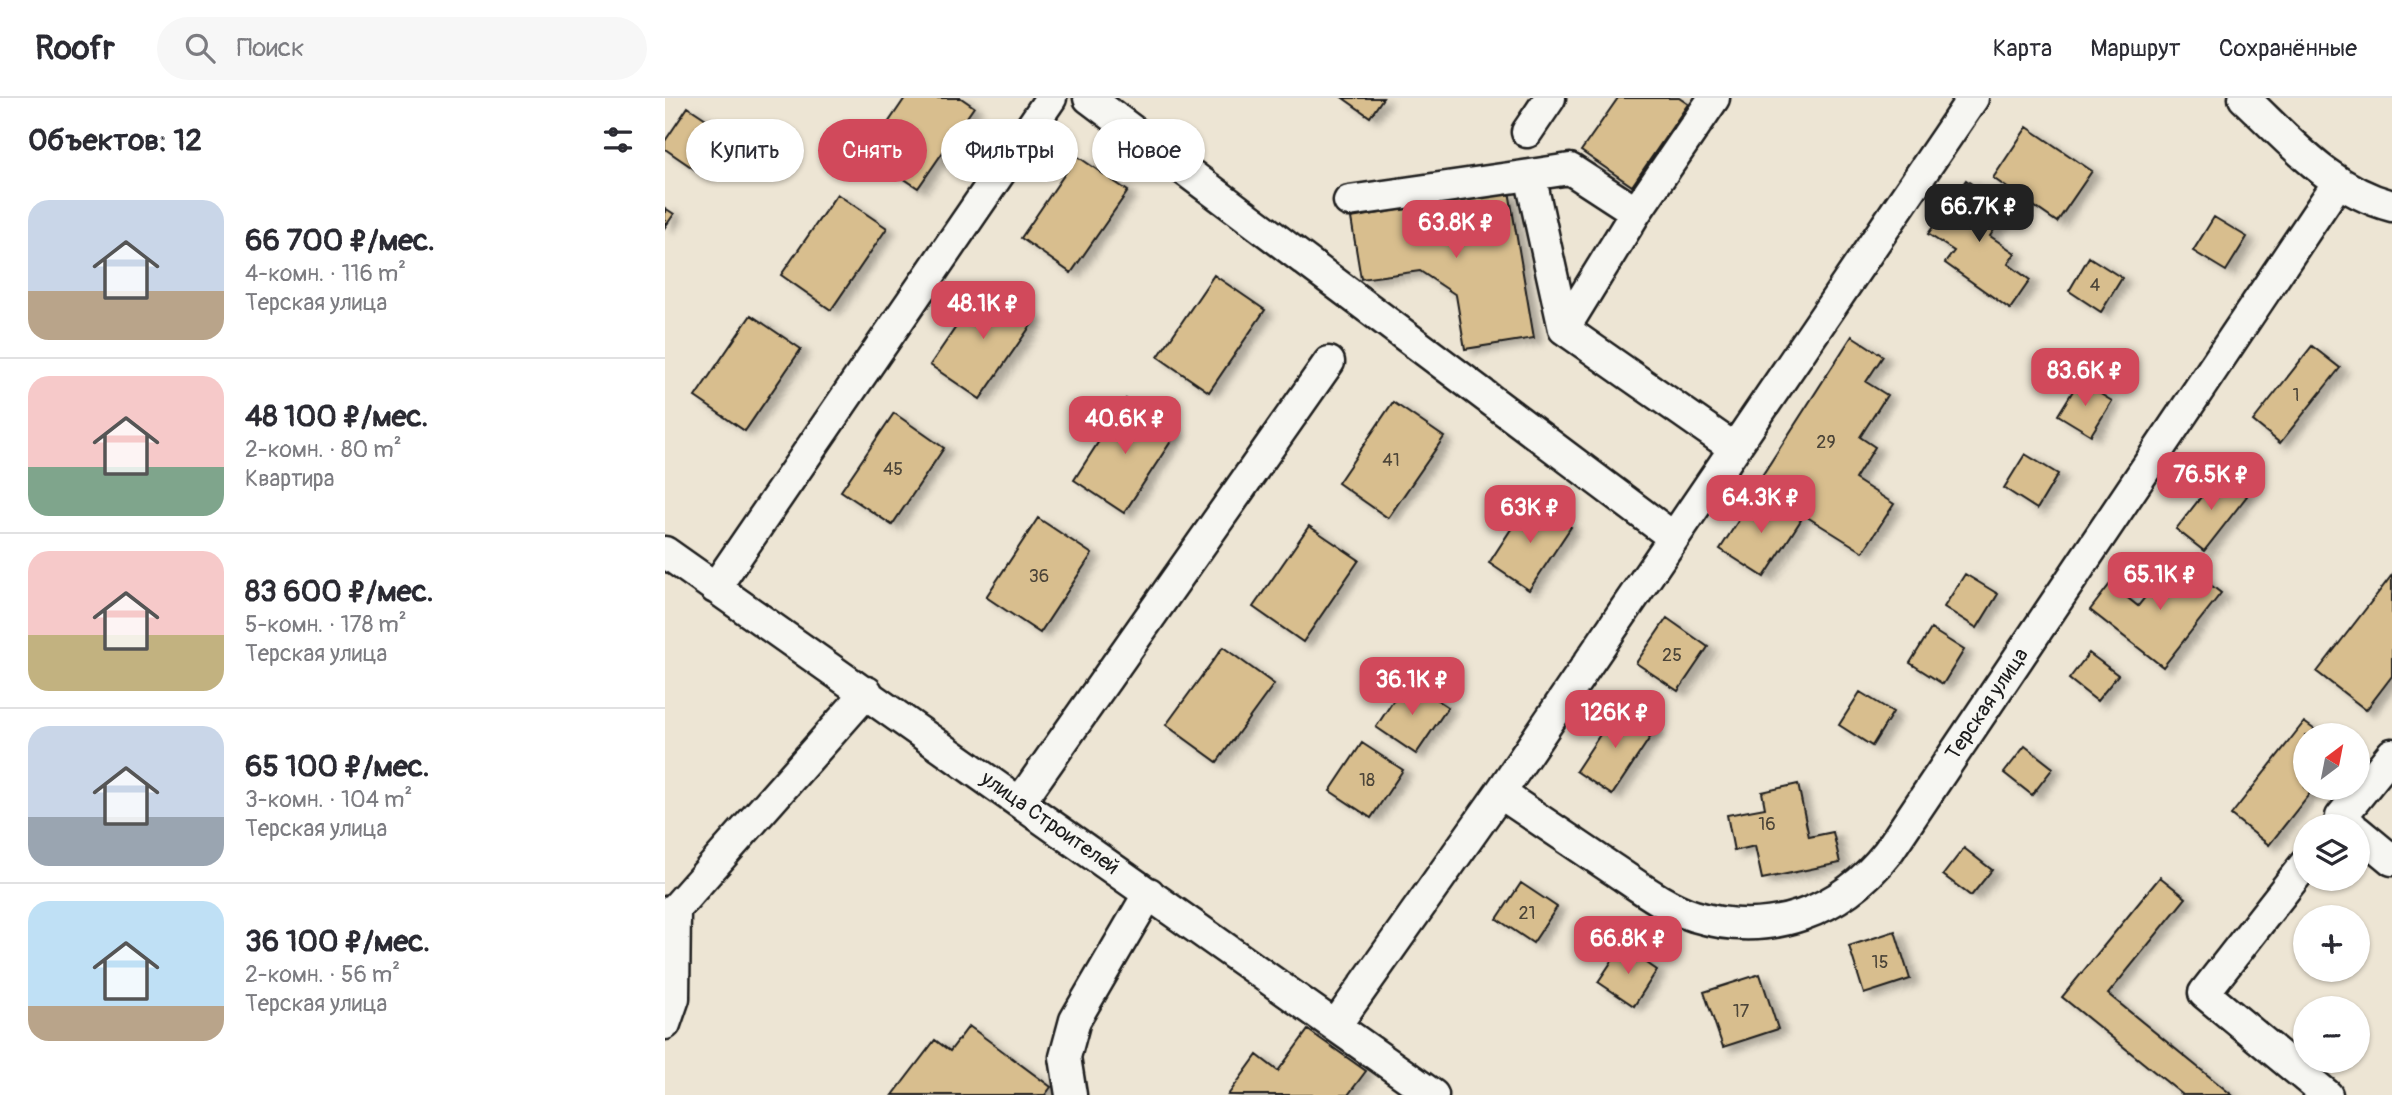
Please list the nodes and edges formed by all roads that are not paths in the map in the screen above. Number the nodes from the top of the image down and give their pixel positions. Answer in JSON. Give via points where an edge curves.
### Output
{"nodes":[{"id":1,"x":1051,"y":98,"type":"edge"},
{"id":2,"x":1089,"y":98,"type":"edge"},
{"id":3,"x":1550,"y":98,"type":"edge"},
{"id":4,"x":1714,"y":98,"type":"edge"},
{"id":5,"x":1973,"y":98,"type":"edge"},
{"id":6,"x":2243,"y":98,"type":"edge"},
{"id":7,"x":1527,"y":132,"type":"dead end"},
{"id":8,"x":1530,"y":175,"type":"junction"},
{"id":9,"x":2337,"y":184,"type":"junction"},
{"id":10,"x":1349,"y":201,"type":"dead end"},
{"id":11,"x":2392,"y":206,"type":"edge"},
{"id":12,"x":1636,"y":212,"type":"junction"},
{"id":13,"x":1564,"y":329,"type":"junction"},
{"id":14,"x":1329,"y":362,"type":"dead end"},
{"id":15,"x":1734,"y":448,"type":"junction"},
{"id":16,"x":1673,"y":537,"type":"junction"},
{"id":17,"x":665,"y":552,"type":"edge"},
{"id":18,"x":715,"y":588,"type":"junction"},
{"id":19,"x":867,"y":692,"type":"junction"},
{"id":20,"x":2392,"y":754,"type":"edge"},
{"id":21,"x":1500,"y":793,"type":"junction"},
{"id":22,"x":1020,"y":802,"type":"junction"},
{"id":23,"x":2353,"y":814,"type":"edge"},
{"id":24,"x":2370,"y":843,"type":"edge"},
{"id":25,"x":2392,"y":860,"type":"edge"},
{"id":26,"x":2293,"y":879,"type":"edge"},
{"id":27,"x":1149,"y":893,"type":"junction"},
{"id":28,"x":670,"y":911,"type":"edge"},
{"id":29,"x":665,"y":1024,"type":"edge"},
{"id":30,"x":1336,"y":1025,"type":"junction"},
{"id":31,"x":1071,"y":1095,"type":"edge"},
{"id":32,"x":1433,"y":1095,"type":"edge"},
{"id":33,"x":2327,"y":1095,"type":"edge"}],
"edges":[{"from":1,"to":18,"type":"street"},
{"from":2,"to":16,"type":"street"},
{"from":3,"to":7,"type":"street"},
{"from":4,"to":12,"type":"street"},
{"from":5,"to":15,"type":"street"},
{"from":6,"to":9,"type":"street"},
{"from":8,"to":10,"type":"street"},
{"from":8,"to":12,"type":"street","via":[[1570,169]]},
{"from":8,"to":13,"type":"street"},
{"from":9,"to":11,"type":"street"},
{"from":9,"to":21,"type":"street","name":"Терская улица","via":[[1888,852],[1867,878],[1837,900],[1803,915],[1767,923],[1730,923],[1693,915],[1659,900]]},
{"from":12,"to":13,"type":"street"},
{"from":13,"to":15,"type":"street"},
{"from":14,"to":22,"type":"street"},
{"from":15,"to":16,"type":"street"},
{"from":16,"to":21,"type":"street"},
{"from":17,"to":18,"type":"street","name":"улица Строителей"},
{"from":18,"to":19,"type":"street","name":"улица Строителей"},
{"from":19,"to":22,"type":"street","name":"улица Строителей"},
{"from":19,"to":28,"type":"street"},
{"from":20,"to":23,"type":"street"},
{"from":21,"to":30,"type":"street"},
{"from":22,"to":27,"type":"street","name":"улица Строителей"},
{"from":24,"to":25,"type":"street"},
{"from":26,"to":33,"type":"street","via":[[2204,993]]},
{"from":27,"to":30,"type":"street","name":"улица Строителей"},
{"from":27,"to":31,"type":"street","via":[[1075,1020],[1065,1057]]},
{"from":28,"to":29,"type":"street","via":[[674,998]]},
{"from":30,"to":32,"type":"street","name":"улица Строителей"}]}
